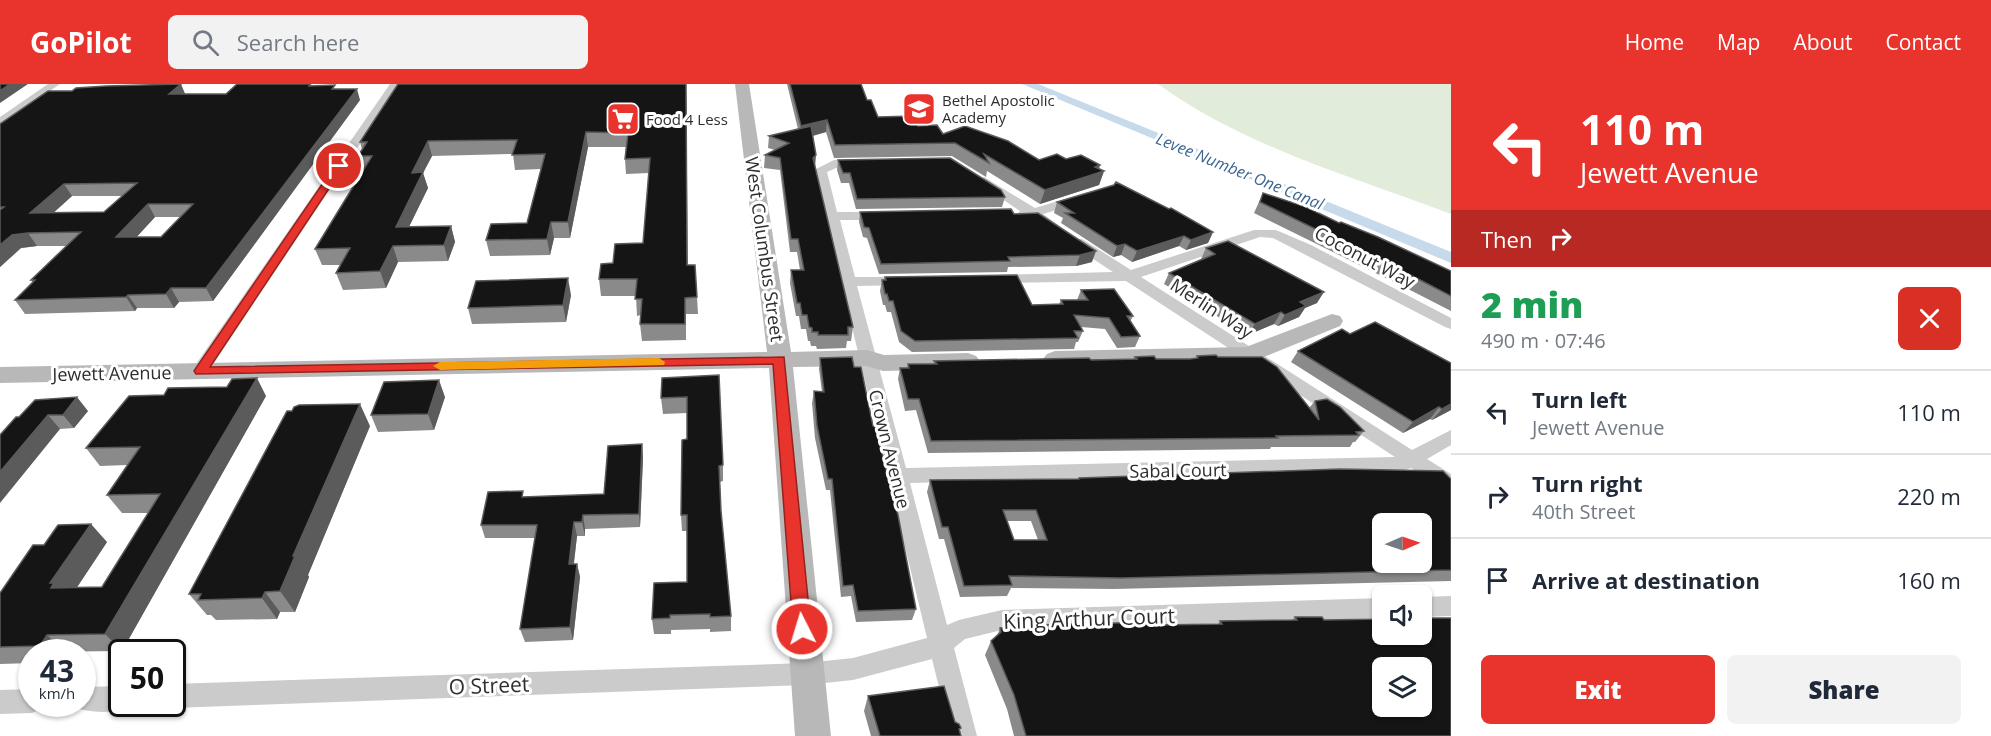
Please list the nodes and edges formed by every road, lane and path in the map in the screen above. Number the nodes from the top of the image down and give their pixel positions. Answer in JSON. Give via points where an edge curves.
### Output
{"nodes":[{"id":1,"x":55,"y":84,"type":"edge"},
{"id":2,"x":395,"y":84,"type":"edge"},
{"id":3,"x":742,"y":84,"type":"edge"},
{"id":4,"x":0,"y":122,"type":"edge"},
{"id":5,"x":882,"y":163,"type":"edge"},
{"id":6,"x":970,"y":173,"type":"edge"},
{"id":7,"x":1094,"y":194,"type":"edge"},
{"id":8,"x":1034,"y":213,"type":"junction"},
{"id":9,"x":1010,"y":214,"type":"edge"},
{"id":10,"x":903,"y":215,"type":"edge"},
{"id":11,"x":831,"y":216,"type":"junction"},
{"id":12,"x":1129,"y":276,"type":"junction"},
{"id":13,"x":976,"y":279,"type":"edge"},
{"id":14,"x":918,"y":280,"type":"edge"},
{"id":15,"x":848,"y":282,"type":"junction"},
{"id":16,"x":1332,"y":321,"type":"dead end"},
{"id":17,"x":1451,"y":324,"type":"edge"},
{"id":18,"x":1249,"y":355,"type":"junction"},
{"id":19,"x":867,"y":358,"type":"junction"},
{"id":20,"x":780,"y":360,"type":"junction"},
{"id":21,"x":1036,"y":360,"type":"edge"},
{"id":22,"x":989,"y":361,"type":"edge"},
{"id":23,"x":200,"y":371,"type":"junction"},
{"id":24,"x":0,"y":375,"type":"edge"},
{"id":25,"x":1451,"y":436,"type":"edge"},
{"id":26,"x":1412,"y":459,"type":"junction"},
{"id":27,"x":897,"y":476,"type":"junction"},
{"id":28,"x":1451,"y":484,"type":"edge"},
{"id":29,"x":1451,"y":606,"type":"edge"},
{"id":30,"x":1432,"y":607,"type":"edge"},
{"id":31,"x":1372,"y":608,"type":"edge"},
{"id":32,"x":939,"y":645,"type":"junction"},
{"id":33,"x":806,"y":674,"type":"junction"},
{"id":34,"x":186,"y":696,"type":"edge"},
{"id":35,"x":18,"y":701,"type":"edge"},
{"id":36,"x":0,"y":702,"type":"edge"},
{"id":37,"x":813,"y":736,"type":"edge"},
{"id":38,"x":964,"y":736,"type":"edge"}],
"edges":[{"from":1,"to":4,"type":"street"},
{"from":2,"to":23,"type":"street"},
{"from":3,"to":20,"type":"street","name":"West Columbus Street"},
{"from":5,"to":11,"type":"street","name":"Crown Avenue","via":[[834,164],[820,170]]},
{"from":6,"to":8,"type":"street","name":"Merlin Way"},
{"from":7,"to":8,"type":"street"},
{"from":8,"to":9,"type":"street"},
{"from":8,"to":12,"type":"street","name":"Merlin Way"},
{"from":10,"to":11,"type":"street"},
{"from":11,"to":15,"type":"street","name":"Crown Avenue"},
{"from":12,"to":13,"type":"street"},
{"from":12,"to":17,"type":"street","name":"Coconut Way","via":[[1259,232],[1283,237]]},
{"from":12,"to":18,"type":"street","name":"Merlin Way"},
{"from":14,"to":15,"type":"street"},
{"from":15,"to":19,"type":"street","name":"Crown Avenue"},
{"from":16,"to":18,"type":"street"},
{"from":18,"to":21,"type":"street"},
{"from":18,"to":26,"type":"street","name":"Merlin Way"},
{"from":19,"to":20,"type":"street","name":"Jewett Avenue"},
{"from":19,"to":22,"type":"street","name":"Jewett Avenue","via":[[883,363]]},
{"from":19,"to":27,"type":"street","name":"Crown Avenue"},
{"from":20,"to":23,"type":"street","name":"Jewett Avenue"},
{"from":20,"to":33,"type":"street","name":"West Columbus Street"},
{"from":23,"to":24,"type":"street","name":"Jewett Avenue"},
{"from":25,"to":26,"type":"street","name":"Sabal Court"},
{"from":26,"to":27,"type":"street","name":"Sabal Court","via":[[1402,464]]},
{"from":26,"to":28,"type":"street","name":"Merlin Way"},
{"from":27,"to":32,"type":"street","name":"Crown Avenue"},
{"from":29,"to":30,"type":"street"},
{"from":31,"to":32,"type":"street","name":"King Arthur Court","via":[[1002,620],[959,630]]},
{"from":32,"to":33,"type":"street","name":"King Arthur Court","via":[[853,669]]},
{"from":32,"to":38,"type":"street","name":"Crown Avenue"},
{"from":33,"to":34,"type":"street","name":"O Street"},
{"from":33,"to":37,"type":"street","name":"West Columbus Street"},
{"from":35,"to":36,"type":"street"}]}
